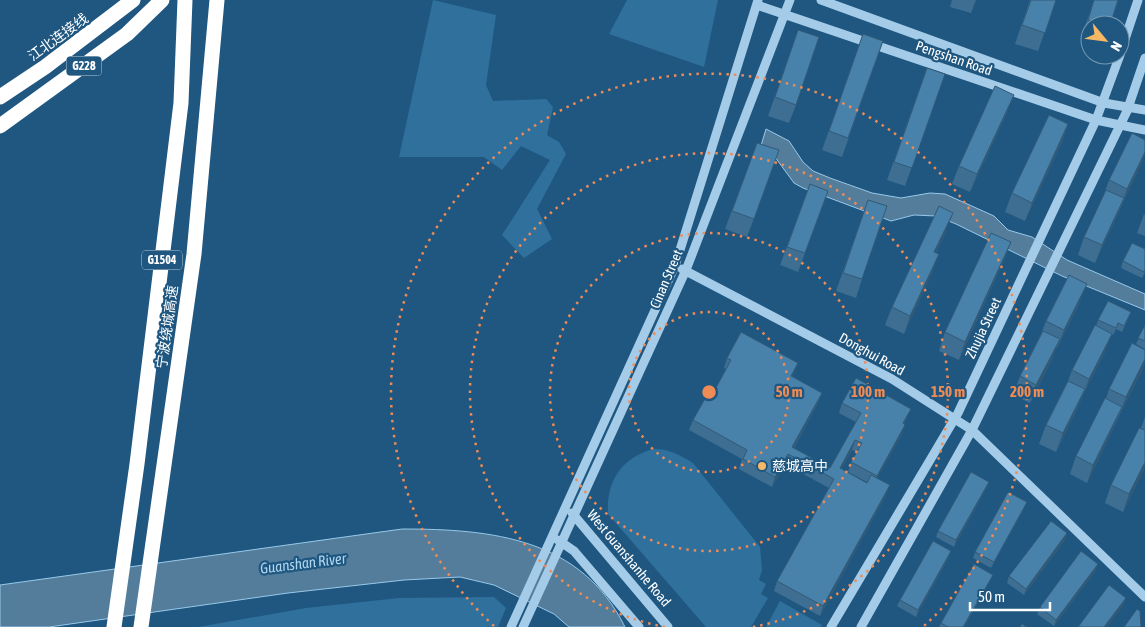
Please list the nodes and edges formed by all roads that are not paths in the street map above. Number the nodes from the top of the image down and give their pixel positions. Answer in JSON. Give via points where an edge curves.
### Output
{"nodes":[{"id":1,"x":133,"y":0,"type":"edge"},
{"id":2,"x":162,"y":0,"type":"edge"},
{"id":3,"x":185,"y":0,"type":"edge"},
{"id":4,"x":217,"y":0,"type":"edge"},
{"id":5,"x":790,"y":0,"type":"edge"},
{"id":6,"x":821,"y":0,"type":"edge"},
{"id":7,"x":1138,"y":0,"type":"edge"},
{"id":8,"x":758,"y":2,"type":"edge"},
{"id":9,"x":785,"y":15,"type":"junction"},
{"id":10,"x":1130,"y":24,"type":"edge"},
{"id":11,"x":1145,"y":58,"type":"edge"},
{"id":12,"x":1116,"y":65,"type":"edge"},
{"id":13,"x":0,"y":97,"type":"edge"},
{"id":14,"x":1104,"y":103,"type":"junction"},
{"id":15,"x":1129,"y":107,"type":"junction"},
{"id":16,"x":1145,"y":110,"type":"edge"},
{"id":17,"x":1096,"y":120,"type":"junction"},
{"id":18,"x":1121,"y":125,"type":"junction"},
{"id":19,"x":0,"y":126,"type":"edge"},
{"id":20,"x":1145,"y":130,"type":"edge"},
{"id":21,"x":675,"y":266,"type":"junction"},
{"id":22,"x":686,"y":270,"type":"junction"},
{"id":23,"x":954,"y":419,"type":"junction"},
{"id":24,"x":972,"y":430,"type":"junction"},
{"id":25,"x":566,"y":509,"type":"junction"},
{"id":26,"x":575,"y":514,"type":"junction"},
{"id":27,"x":554,"y":537,"type":"junction"},
{"id":28,"x":562,"y":543,"type":"junction"},
{"id":29,"x":1145,"y":597,"type":"edge"},
{"id":30,"x":114,"y":627,"type":"edge"},
{"id":31,"x":141,"y":627,"type":"edge"},
{"id":32,"x":511,"y":627,"type":"edge"},
{"id":33,"x":523,"y":627,"type":"edge"},
{"id":34,"x":639,"y":627,"type":"edge"},
{"id":35,"x":668,"y":627,"type":"edge"},
{"id":36,"x":831,"y":627,"type":"edge"},
{"id":37,"x":861,"y":627,"type":"edge"}],
"edges":[{"from":1,"to":13,"type":"highway","name":"江北连接线","number":"G228"},
{"from":2,"to":19,"type":"highway","number":"G228","via":[[127,34]]},
{"from":3,"to":30,"type":"highway","name":"宁波绕城高速","number":"G1504","via":[[181,103]]},
{"from":4,"to":31,"type":"highway","name":"宁波绕城高速","number":"G1504","via":[[194,254]]},
{"from":5,"to":9,"type":"street","name":"Cinan Street"},
{"from":6,"to":14,"type":"street","name":"Pengshan Road"},
{"from":7,"to":10,"type":"street","name":"Zhujia Street"},
{"from":8,"to":9,"type":"street","name":"Pengshan Road"},
{"from":8,"to":21,"type":"street","name":"Cinan Street"},
{"from":9,"to":17,"type":"street","name":"Pengshan Road"},
{"from":9,"to":22,"type":"street","name":"Cinan Street"},
{"from":11,"to":15,"type":"street"},
{"from":12,"to":14,"type":"street","name":"Zhujia Street"},
{"from":14,"to":15,"type":"street","name":"Pengshan Road"},
{"from":14,"to":17,"type":"street","name":"Zhujia Street"},
{"from":15,"to":16,"type":"street","name":"Pengshan Road"},
{"from":15,"to":18,"type":"street"},
{"from":17,"to":18,"type":"street","name":"Pengshan Road"},
{"from":17,"to":23,"type":"street","name":"Zhujia Street"},
{"from":18,"to":20,"type":"street","name":"Pengshan Road"},
{"from":18,"to":24,"type":"street"},
{"from":21,"to":22,"type":"street","name":"Donghui Road"},
{"from":21,"to":25,"type":"street","name":"Cinan Street"},
{"from":22,"to":23,"type":"street","name":"Donghui Road","via":[[892,379]]},
{"from":22,"to":26,"type":"street","name":"Cinan Street"},
{"from":23,"to":24,"type":"street","name":"Donghui Road"},
{"from":23,"to":36,"type":"street","name":"Zhujia Street"},
{"from":24,"to":29,"type":"street","name":"Donghui Road"},
{"from":24,"to":37,"type":"street"},
{"from":25,"to":26,"type":"street","name":"West Guanshanhe Road"},
{"from":25,"to":27,"type":"street","name":"Cinan Street"},
{"from":26,"to":28,"type":"street","name":"Cinan Street"},
{"from":26,"to":35,"type":"street","name":"West Guanshanhe Road"},
{"from":27,"to":28,"type":"street"},
{"from":27,"to":32,"type":"street","name":"Cinan Street"},
{"from":28,"to":33,"type":"street","name":"Cinan Street"},
{"from":28,"to":34,"type":"street","via":[[574,551]]}]}
